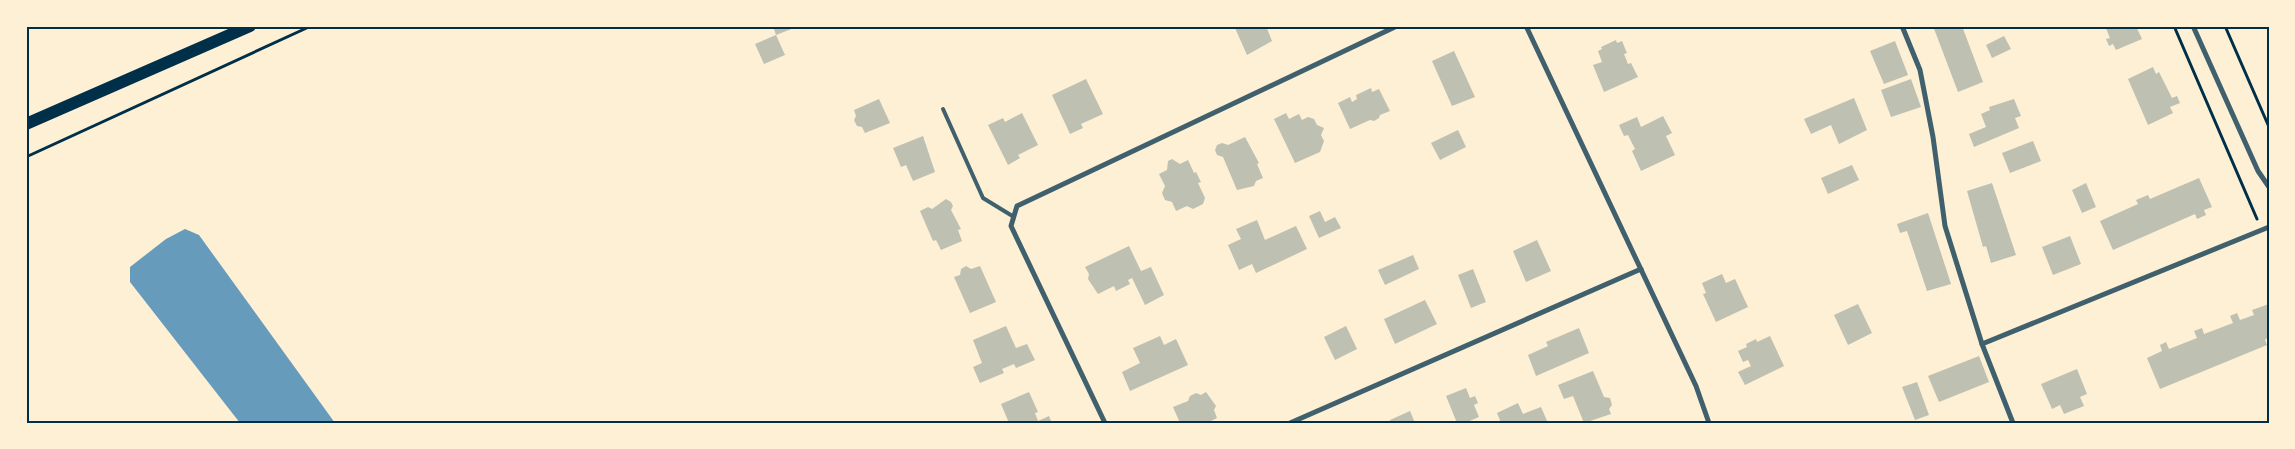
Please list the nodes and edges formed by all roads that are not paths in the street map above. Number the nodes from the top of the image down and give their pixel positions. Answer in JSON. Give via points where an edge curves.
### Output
{"nodes":[{"id":1,"x":250,"y":26,"type":"edge"},
{"id":2,"x":1397,"y":26,"type":"edge"},
{"id":3,"x":1526,"y":26,"type":"edge"},
{"id":4,"x":1902,"y":26,"type":"edge"},
{"id":5,"x":2193,"y":26,"type":"edge"},
{"id":6,"x":943,"y":109,"type":"dead end"},
{"id":7,"x":26,"y":124,"type":"edge"},
{"id":8,"x":2269,"y":187,"type":"edge"},
{"id":9,"x":1014,"y":217,"type":"junction"},
{"id":10,"x":2269,"y":227,"type":"edge"},
{"id":11,"x":1641,"y":269,"type":"junction"},
{"id":12,"x":1982,"y":344,"type":"junction"},
{"id":13,"x":1105,"y":423,"type":"edge"},
{"id":14,"x":1290,"y":423,"type":"edge"},
{"id":15,"x":1709,"y":423,"type":"edge"},
{"id":16,"x":2013,"y":423,"type":"edge"}],
"edges":[{"from":1,"to":7,"type":"main road"},
{"from":2,"to":9,"type":"street","via":[[1017,206]]},
{"from":3,"to":11,"type":"street"},
{"from":4,"to":12,"type":"street","via":[[1920,70],[1945,226]]},
{"from":5,"to":8,"type":"street","via":[[2258,171]]},
{"from":6,"to":9,"type":"lane","via":[[983,198]]},
{"from":9,"to":13,"type":"street","via":[[1011,226]]},
{"from":10,"to":12,"type":"street"},
{"from":11,"to":14,"type":"street"},
{"from":11,"to":15,"type":"street","via":[[1696,386]]},
{"from":12,"to":16,"type":"street"}]}
